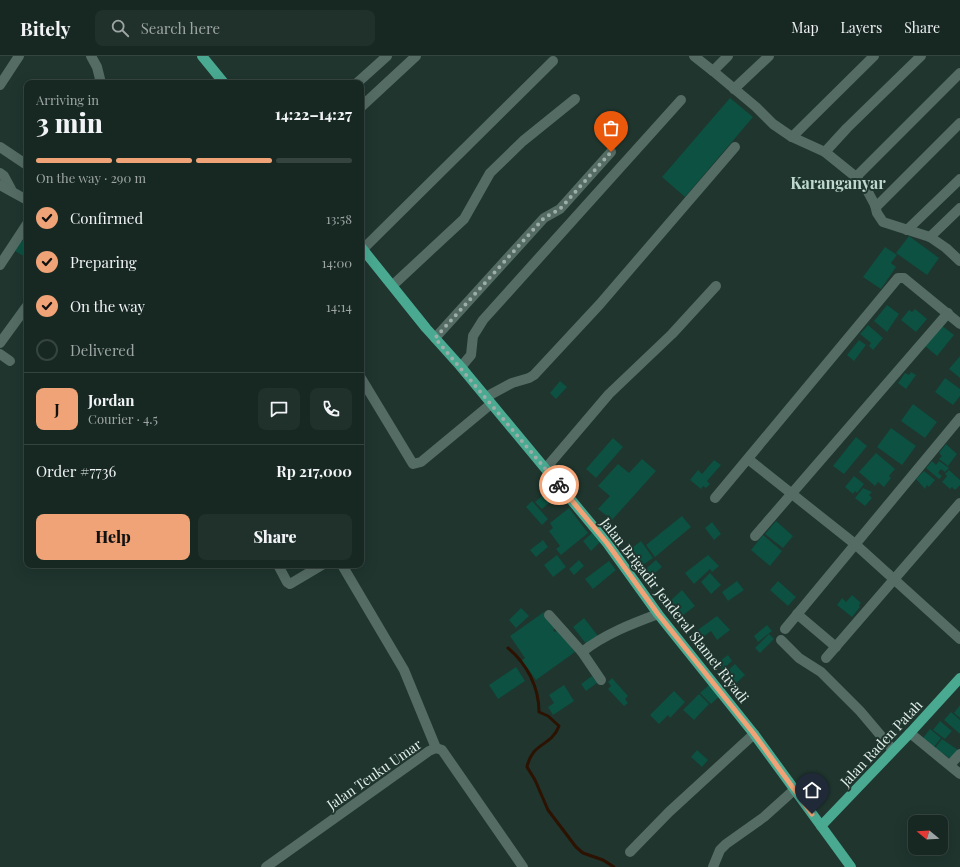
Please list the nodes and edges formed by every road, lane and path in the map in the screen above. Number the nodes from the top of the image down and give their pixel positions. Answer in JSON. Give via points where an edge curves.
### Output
{"nodes":[{"id":1,"x":19,"y":56,"type":"edge"},
{"id":2,"x":91,"y":56,"type":"edge"},
{"id":3,"x":202,"y":56,"type":"edge"},
{"id":4,"x":387,"y":56,"type":"edge"},
{"id":5,"x":416,"y":56,"type":"edge"},
{"id":6,"x":694,"y":56,"type":"edge"},
{"id":7,"x":728,"y":56,"type":"edge"},
{"id":8,"x":769,"y":56,"type":"edge"},
{"id":9,"x":874,"y":56,"type":"edge"},
{"id":10,"x":921,"y":56,"type":"edge"},
{"id":11,"x":553,"y":61,"type":"dead end"},
{"id":12,"x":713,"y":71,"type":"junction"},
{"id":13,"x":960,"y":73,"type":"edge"},
{"id":14,"x":100,"y":80,"type":"edge"},
{"id":15,"x":222,"y":80,"type":"edge"},
{"id":16,"x":360,"y":80,"type":"edge"},
{"id":17,"x":0,"y":85,"type":"edge"},
{"id":18,"x":734,"y":89,"type":"junction"},
{"id":19,"x":575,"y":99,"type":"dead end"},
{"id":20,"x":681,"y":100,"type":"dead end"},
{"id":21,"x":364,"y":104,"type":"edge"},
{"id":22,"x":960,"y":124,"type":"edge"},
{"id":23,"x":792,"y":137,"type":"junction"},
{"id":24,"x":0,"y":147,"type":"edge"},
{"id":25,"x":735,"y":147,"type":"dead end"},
{"id":26,"x":611,"y":152,"type":"dead end"},
{"id":27,"x":825,"y":152,"type":"junction"},
{"id":28,"x":24,"y":163,"type":"edge"},
{"id":29,"x":856,"y":177,"type":"junction"},
{"id":30,"x":1,"y":179,"type":"edge"},
{"id":31,"x":960,"y":179,"type":"edge"},
{"id":32,"x":24,"y":198,"type":"edge"},
{"id":33,"x":875,"y":205,"type":"junction"},
{"id":34,"x":960,"y":208,"type":"edge"},
{"id":35,"x":24,"y":229,"type":"edge"},
{"id":36,"x":908,"y":230,"type":"junction"},
{"id":37,"x":930,"y":237,"type":"junction"},
{"id":38,"x":364,"y":246,"type":"edge"},
{"id":39,"x":364,"y":250,"type":"edge"},
{"id":40,"x":960,"y":261,"type":"edge"},
{"id":41,"x":0,"y":265,"type":"edge"},
{"id":42,"x":393,"y":286,"type":"junction"},
{"id":43,"x":716,"y":286,"type":"dead end"},
{"id":44,"x":24,"y":310,"type":"edge"},
{"id":45,"x":948,"y":313,"type":"junction"},
{"id":46,"x":960,"y":324,"type":"edge"},
{"id":47,"x":435,"y":338,"type":"junction"},
{"id":48,"x":0,"y":343,"type":"edge"},
{"id":49,"x":0,"y":354,"type":"edge"},
{"id":50,"x":10,"y":361,"type":"dead end"},
{"id":51,"x":461,"y":367,"type":"junction"},
{"id":52,"x":364,"y":383,"type":"edge"},
{"id":53,"x":488,"y":401,"type":"junction"},
{"id":54,"x":960,"y":418,"type":"edge"},
{"id":55,"x":748,"y":459,"type":"junction"},
{"id":56,"x":546,"y":468,"type":"junction"},
{"id":57,"x":793,"y":494,"type":"junction"},
{"id":58,"x":715,"y":498,"type":"dead end"},
{"id":59,"x":960,"y":503,"type":"edge"},
{"id":60,"x":756,"y":536,"type":"dead end"},
{"id":61,"x":855,"y":544,"type":"junction"},
{"id":62,"x":280,"y":568,"type":"edge"},
{"id":63,"x":317,"y":568,"type":"edge"},
{"id":64,"x":344,"y":568,"type":"edge"},
{"id":65,"x":895,"y":580,"type":"junction"},
{"id":66,"x":658,"y":614,"type":"junction"},
{"id":67,"x":797,"y":614,"type":"junction"},
{"id":68,"x":549,"y":615,"type":"dead end"},
{"id":69,"x":785,"y":629,"type":"dead end"},
{"id":70,"x":960,"y":639,"type":"edge"},
{"id":71,"x":781,"y":640,"type":"dead end"},
{"id":72,"x":836,"y":647,"type":"junction"},
{"id":73,"x":582,"y":652,"type":"junction"},
{"id":74,"x":826,"y":658,"type":"dead end"},
{"id":75,"x":960,"y":678,"type":"edge"},
{"id":76,"x":602,"y":680,"type":"dead end"},
{"id":77,"x":910,"y":733,"type":"junction"},
{"id":78,"x":754,"y":734,"type":"junction"},
{"id":79,"x":436,"y":748,"type":"junction"},
{"id":80,"x":893,"y":750,"type":"junction"},
{"id":81,"x":960,"y":754,"type":"edge"},
{"id":82,"x":950,"y":765,"type":"junction"},
{"id":83,"x":960,"y":774,"type":"edge"},
{"id":84,"x":794,"y":790,"type":"junction"},
{"id":85,"x":821,"y":826,"type":"junction"},
{"id":86,"x":630,"y":852,"type":"dead end"},
{"id":87,"x":266,"y":867,"type":"edge"},
{"id":88,"x":523,"y":867,"type":"edge"},
{"id":89,"x":713,"y":867,"type":"edge"},
{"id":90,"x":851,"y":867,"type":"edge"}],
"edges":[{"from":1,"to":17,"type":"street"},
{"from":2,"to":14,"type":"street"},
{"from":3,"to":15,"type":"main road"},
{"from":4,"to":16,"type":"street"},
{"from":5,"to":21,"type":"street"},
{"from":6,"to":12,"type":"street"},
{"from":7,"to":12,"type":"street"},
{"from":8,"to":18,"type":"street"},
{"from":9,"to":23,"type":"street"},
{"from":10,"to":27,"type":"street"},
{"from":11,"to":38,"type":"street"},
{"from":12,"to":18,"type":"street"},
{"from":13,"to":29,"type":"street"},
{"from":18,"to":23,"type":"street","via":[[773,124]]},
{"from":19,"to":42,"type":"street","via":[[501,162],[484,182],[464,219]]},
{"from":20,"to":51,"type":"street","via":[[483,320],[473,336],[471,355]]},
{"from":22,"to":33,"type":"street","via":[[878,205]]},
{"from":23,"to":27,"type":"street"},
{"from":24,"to":28,"type":"street"},
{"from":25,"to":53,"type":"street","via":[[600,304],[534,375],[512,383]]},
{"from":26,"to":47,"type":"street","via":[[560,209],[544,218]]},
{"from":27,"to":29,"type":"street"},
{"from":29,"to":33,"type":"street"},
{"from":30,"to":32,"type":"street"},
{"from":31,"to":36,"type":"street"},
{"from":33,"to":36,"type":"street","via":[[877,214],[883,222]]},
{"from":34,"to":37,"type":"street"},
{"from":35,"to":41,"type":"street"},
{"from":36,"to":37,"type":"street"},
{"from":37,"to":40,"type":"street"},
{"from":39,"to":42,"type":"main road","name":"Jalan Brigadir Jenderal Slamet Riyadi"},
{"from":42,"to":47,"type":"main road","name":"Jalan Brigadir Jenderal Slamet Riyadi"},
{"from":43,"to":56,"type":"street","via":[[672,334],[609,394]]},
{"from":44,"to":48,"type":"street"},
{"from":45,"to":46,"type":"street"},
{"from":45,"to":55,"type":"street","via":[[904,278],[898,278]]},
{"from":45,"to":57,"type":"street"},
{"from":47,"to":51,"type":"main road","name":"Jalan Brigadir Jenderal Slamet Riyadi"},
{"from":49,"to":50,"type":"street"},
{"from":51,"to":53,"type":"main road","name":"Jalan Brigadir Jenderal Slamet Riyadi"},
{"from":52,"to":53,"type":"street","via":[[413,464],[421,462]]},
{"from":53,"to":56,"type":"main road","name":"Jalan Brigadir Jenderal Slamet Riyadi"},
{"from":54,"to":61,"type":"street"},
{"from":55,"to":57,"type":"street"},
{"from":55,"to":58,"type":"street"},
{"from":56,"to":66,"type":"main road","name":"Jalan Brigadir Jenderal Slamet Riyadi","via":[[607,543]]},
{"from":57,"to":60,"type":"street"},
{"from":57,"to":61,"type":"street"},
{"from":59,"to":65,"type":"street"},
{"from":61,"to":65,"type":"street"},
{"from":61,"to":67,"type":"street"},
{"from":62,"to":63,"type":"street","via":[[290,584]]},
{"from":64,"to":79,"type":"street","via":[[404,670]]},
{"from":65,"to":70,"type":"street"},
{"from":65,"to":72,"type":"street"},
{"from":66,"to":73,"type":"street","via":[[599,639]]},
{"from":66,"to":78,"type":"main road","name":"Jalan Brigadir Jenderal Slamet Riyadi"},
{"from":67,"to":69,"type":"street"},
{"from":67,"to":72,"type":"street"},
{"from":68,"to":73,"type":"street"},
{"from":71,"to":80,"type":"street","via":[[799,658],[821,672],[860,711]]},
{"from":72,"to":74,"type":"street"},
{"from":73,"to":76,"type":"street"},
{"from":75,"to":77,"type":"main road","name":"Jalan Raden Patah"},
{"from":77,"to":80,"type":"main road","name":"Jalan Raden Patah"},
{"from":77,"to":82,"type":"street"},
{"from":78,"to":84,"type":"main road","name":"Jalan Brigadir Jenderal Slamet Riyadi"},
{"from":78,"to":86,"type":"street","via":[[669,812]]},
{"from":79,"to":87,"type":"street","name":"Jalan Teuku Umar"},
{"from":79,"to":88,"type":"street","name":"Jalan Teuku Umar","via":[[442,750]]},
{"from":80,"to":85,"type":"main road","name":"Jalan Raden Patah"},
{"from":81,"to":82,"type":"street"},
{"from":82,"to":83,"type":"street"},
{"from":84,"to":85,"type":"main road","name":"Jalan Brigadir Jenderal Slamet Riyadi"},
{"from":84,"to":89,"type":"street","via":[[764,817],[726,844],[720,850]]},
{"from":85,"to":90,"type":"main road","name":"Jalan Brigadir Jenderal Slamet Riyadi"}]}
